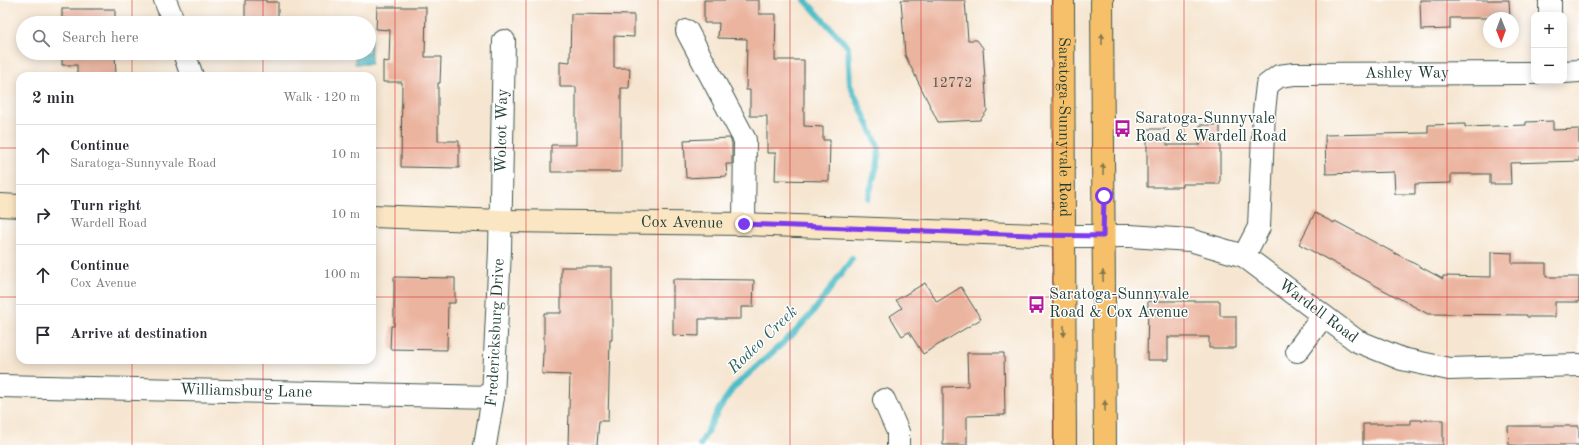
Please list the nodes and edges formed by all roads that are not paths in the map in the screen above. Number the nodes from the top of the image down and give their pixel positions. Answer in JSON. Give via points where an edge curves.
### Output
{"nodes":[{"id":1,"x":165,"y":0,"type":"edge"},
{"id":2,"x":1063,"y":0,"type":"edge"},
{"id":3,"x":1102,"y":0,"type":"edge"},
{"id":4,"x":1550,"y":0,"type":"edge"},
{"id":5,"x":1550,"y":12,"type":"edge"},
{"id":6,"x":171,"y":16,"type":"edge"},
{"id":7,"x":687,"y":31,"type":"dead end"},
{"id":8,"x":504,"y":41,"type":"dead end"},
{"id":9,"x":186,"y":60,"type":"edge"},
{"id":10,"x":191,"y":72,"type":"edge"},
{"id":11,"x":1567,"y":72,"type":"edge"},
{"id":12,"x":1579,"y":72,"type":"edge"},
{"id":13,"x":1531,"y":73,"type":"edge"},
{"id":14,"x":0,"y":205,"type":"edge"},
{"id":15,"x":16,"y":206,"type":"edge"},
{"id":16,"x":376,"y":216,"type":"edge"},
{"id":17,"x":501,"y":220,"type":"junction"},
{"id":18,"x":744,"y":224,"type":"junction"},
{"id":19,"x":1063,"y":236,"type":"junction"},
{"id":20,"x":1103,"y":236,"type":"junction"},
{"id":21,"x":1244,"y":256,"type":"junction"},
{"id":22,"x":1323,"y":316,"type":"junction"},
{"id":23,"x":1297,"y":351,"type":"dead end"},
{"id":24,"x":1579,"y":365,"type":"edge"},
{"id":25,"x":0,"y":386,"type":"edge"},
{"id":26,"x":493,"y":397,"type":"junction"},
{"id":27,"x":884,"y":400,"type":"dead end"},
{"id":28,"x":484,"y":445,"type":"edge"},
{"id":29,"x":898,"y":445,"type":"edge"},
{"id":30,"x":1065,"y":445,"type":"edge"},
{"id":31,"x":1105,"y":445,"type":"edge"}],
"edges":[{"from":1,"to":6,"type":"street"},
{"from":2,"to":19,"type":"main road","name":"Saratoga-Sunnyvale Road"},
{"from":20,"to":3,"type":"main road","one_way":true},
{"from":4,"to":5,"type":"street"},
{"from":7,"to":18,"type":"street","via":[[745,140]]},
{"from":8,"to":17,"type":"street","name":"Wolcot Way"},
{"from":9,"to":10,"type":"street"},
{"from":11,"to":12,"type":"street"},
{"from":13,"to":21,"type":"street","name":"Ashley Way","via":[[1279,76],[1267,85],[1259,227]]},
{"from":14,"to":15,"type":"main road"},
{"from":16,"to":17,"type":"main road","name":"Cox Avenue"},
{"from":17,"to":18,"type":"main road","name":"Cox Avenue"},
{"from":17,"to":26,"type":"street","name":"Fredericksburg Drive"},
{"from":18,"to":19,"type":"main road","name":"Cox Avenue"},
{"from":19,"to":20,"type":"street","name":"Wardell Road"},
{"from":19,"to":30,"type":"main road","name":"Saratoga-Sunnyvale Road","one_way":true},
{"from":20,"to":21,"type":"street","name":"Wardell Road","via":[[1190,240]]},
{"from":31,"to":20,"type":"main road","one_way":true},
{"from":21,"to":22,"type":"street","name":"Wardell Road"},
{"from":22,"to":23,"type":"street"},
{"from":22,"to":24,"type":"street","name":"Wardell Road","via":[[1357,341],[1402,359],[1450,369]]},
{"from":25,"to":26,"type":"street","name":"Williamsburg Lane"},
{"from":26,"to":28,"type":"street","name":"Fredericksburg Drive"},
{"from":27,"to":29,"type":"street","via":[[898,432]]}]}
